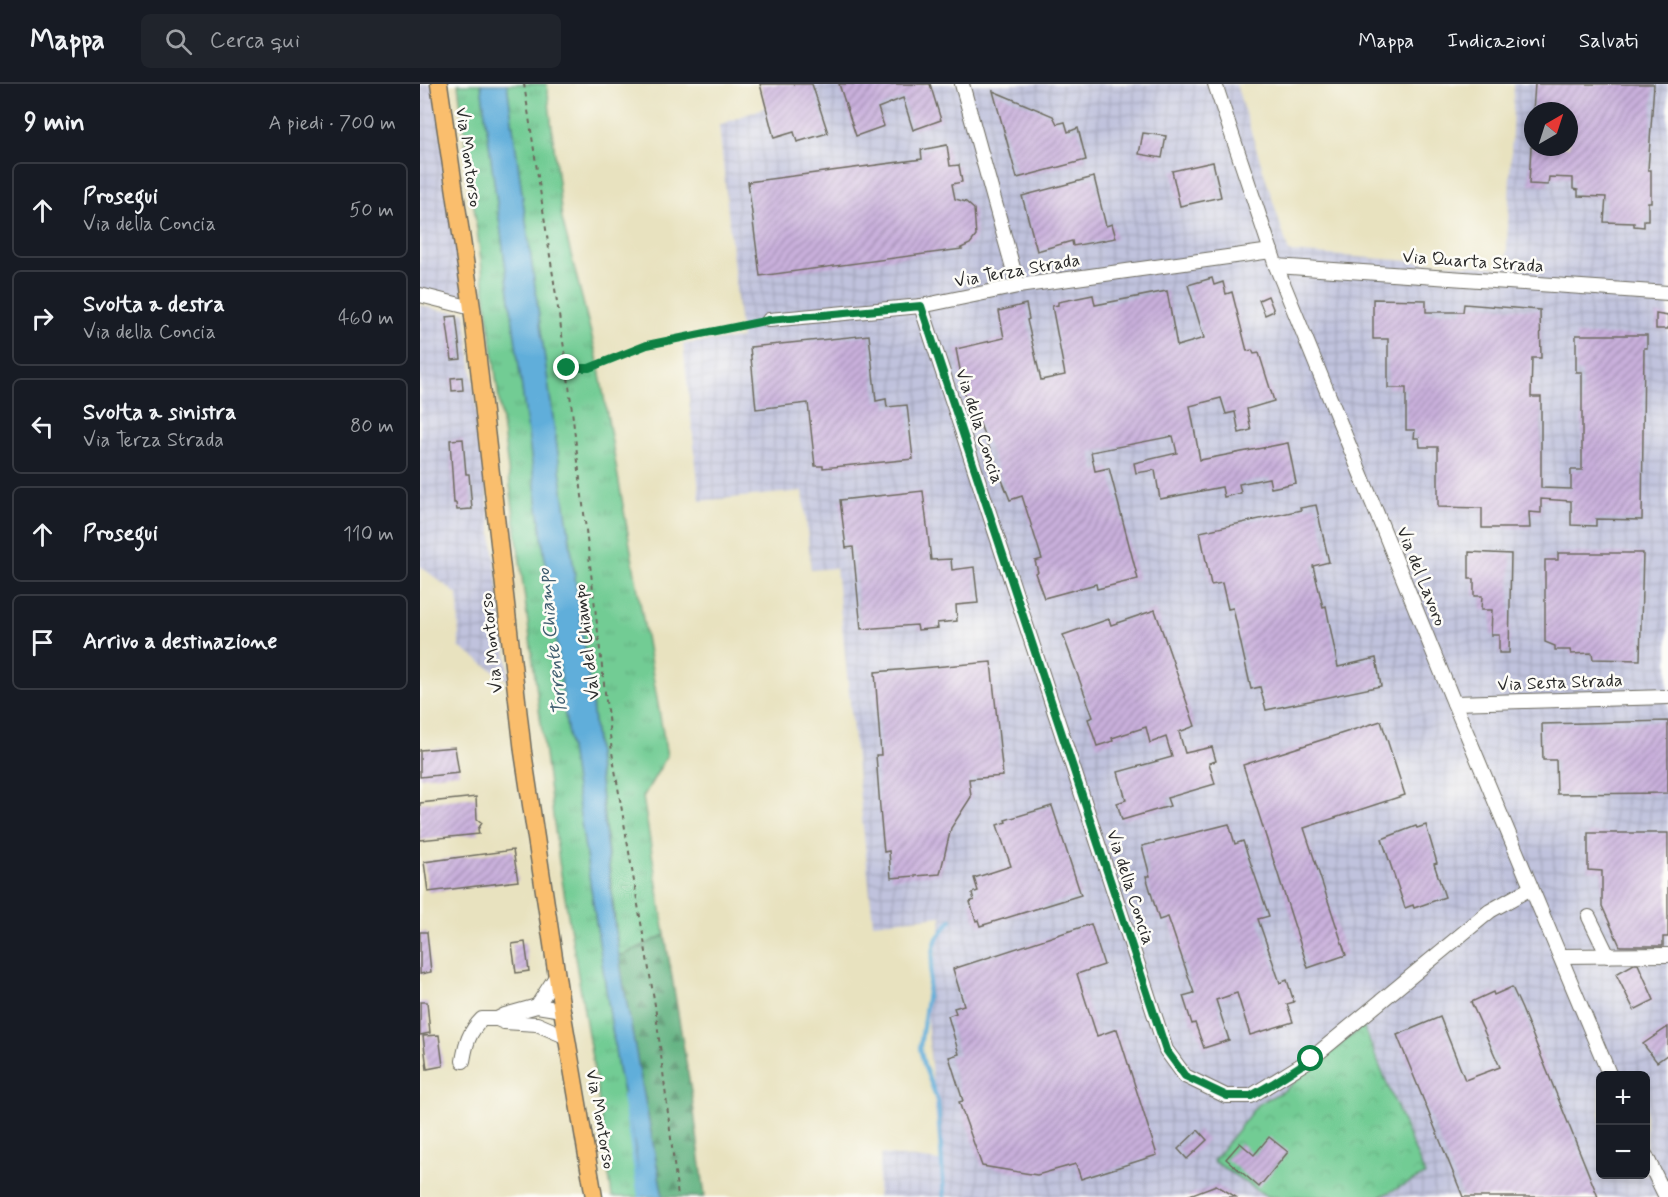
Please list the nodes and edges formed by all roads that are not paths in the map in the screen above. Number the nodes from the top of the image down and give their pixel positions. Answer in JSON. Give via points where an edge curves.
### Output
{"nodes":[{"id":1,"x":439,"y":84,"type":"edge"},
{"id":2,"x":962,"y":84,"type":"edge"},
{"id":3,"x":1215,"y":84,"type":"edge"},
{"id":4,"x":1271,"y":251,"type":"junction"},
{"id":5,"x":1276,"y":266,"type":"junction"},
{"id":6,"x":1018,"y":286,"type":"junction"},
{"id":7,"x":1668,"y":293,"type":"edge"},
{"id":8,"x":420,"y":295,"type":"edge"},
{"id":9,"x":921,"y":306,"type":"junction"},
{"id":10,"x":472,"y":308,"type":"junction"},
{"id":11,"x":769,"y":320,"type":"road end"},
{"id":12,"x":1668,"y":697,"type":"edge"},
{"id":13,"x":1454,"y":703,"type":"junction"},
{"id":14,"x":1531,"y":888,"type":"junction"},
{"id":15,"x":1589,"y":917,"type":"dead end"},
{"id":16,"x":1668,"y":955,"type":"edge"},
{"id":17,"x":1560,"y":956,"type":"junction"},
{"id":18,"x":1608,"y":956,"type":"junction"},
{"id":19,"x":557,"y":975,"type":"junction"},
{"id":20,"x":537,"y":1006,"type":"junction"},
{"id":21,"x":562,"y":1010,"type":"junction"},
{"id":22,"x":497,"y":1019,"type":"junction"},
{"id":23,"x":537,"y":1024,"type":"junction"},
{"id":24,"x":567,"y":1037,"type":"junction"},
{"id":25,"x":463,"y":1061,"type":"dead end"},
{"id":26,"x":1608,"y":1071,"type":"edge"},
{"id":27,"x":1650,"y":1164,"type":"edge"},
{"id":28,"x":1665,"y":1192,"type":"edge"},
{"id":29,"x":594,"y":1197,"type":"edge"}],
"edges":[{"from":1,"to":10,"type":"main road","name":"Via Montorso"},
{"from":2,"to":6,"type":"street"},
{"from":3,"to":4,"type":"street","name":"Via del Lavoro"},
{"from":4,"to":5,"type":"street","name":"Via del Lavoro"},
{"from":4,"to":6,"type":"street","name":"Via Terza Strada"},
{"from":5,"to":7,"type":"street","name":"Via Quarta Strada"},
{"from":5,"to":13,"type":"street","name":"Via del Lavoro"},
{"from":6,"to":9,"type":"street","name":"Via Terza Strada"},
{"from":8,"to":10,"type":"street"},
{"from":9,"to":11,"type":"street","name":"Via Terza Strada"},
{"from":9,"to":14,"type":"street","name":"Via della Concia","via":[[1166,1050],[1185,1076],[1227,1096],[1251,1096],[1311,1059],[1490,910]]},
{"from":10,"to":19,"type":"main road","name":"Via Montorso","via":[[523,752]]},
{"from":12,"to":13,"type":"street","name":"Via Sesta Strada"},
{"from":13,"to":14,"type":"street","name":"Via del Lavoro"},
{"from":14,"to":17,"type":"street","name":"Via del Lavoro"},
{"from":15,"to":18,"type":"street"},
{"from":16,"to":18,"type":"street"},
{"from":17,"to":18,"type":"street"},
{"from":17,"to":26,"type":"street","name":"Via del Lavoro"},
{"from":19,"to":20,"type":"street"},
{"from":19,"to":21,"type":"main road","name":"Via Montorso"},
{"from":20,"to":21,"type":"street"},
{"from":20,"to":22,"type":"street"},
{"from":21,"to":23,"type":"street"},
{"from":21,"to":24,"type":"main road","name":"Via Montorso"},
{"from":22,"to":23,"type":"street"},
{"from":22,"to":25,"type":"street","via":[[482,1019],[473,1028]]},
{"from":23,"to":24,"type":"street"},
{"from":24,"to":29,"type":"main road","name":"Via Montorso"},
{"from":27,"to":28,"type":"street"}]}
